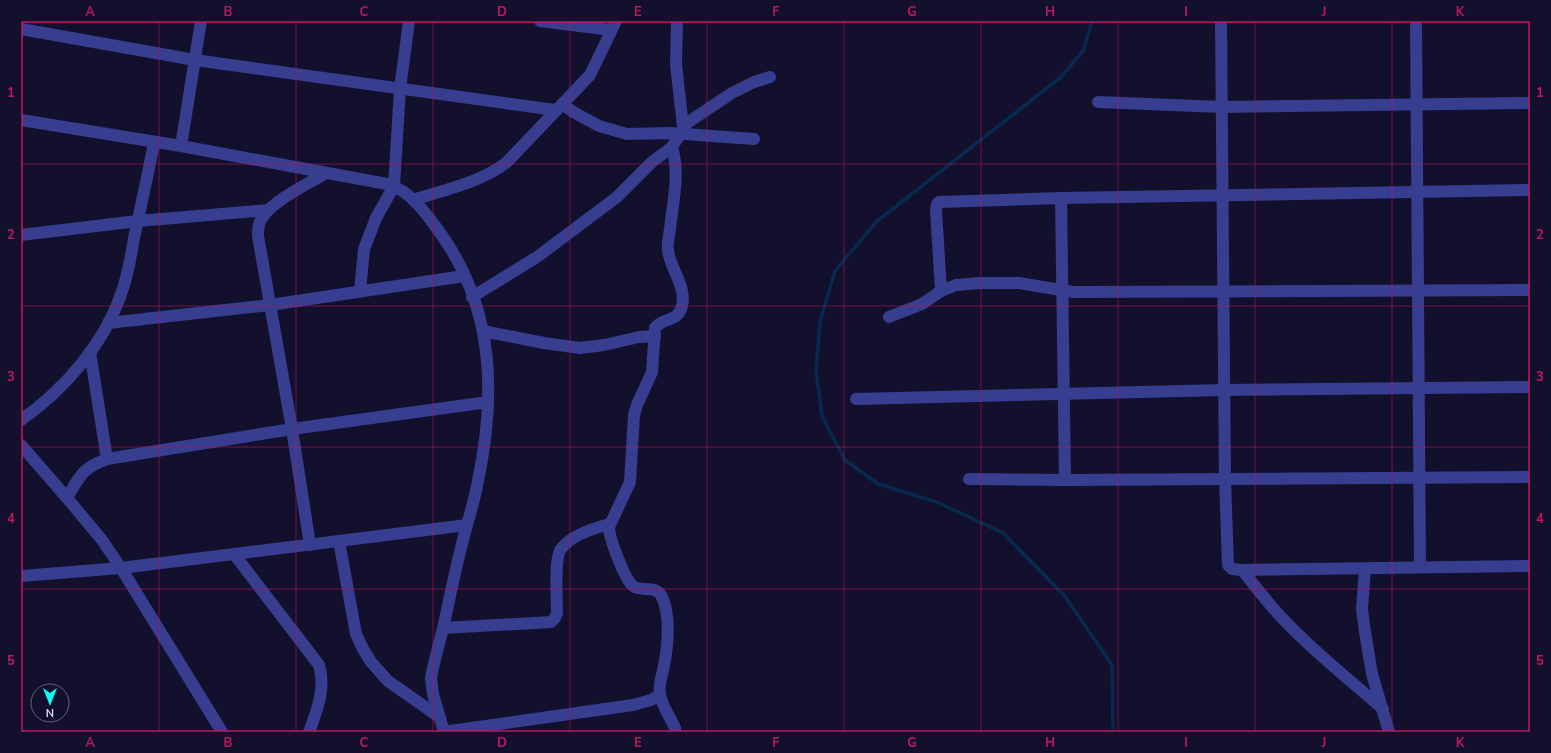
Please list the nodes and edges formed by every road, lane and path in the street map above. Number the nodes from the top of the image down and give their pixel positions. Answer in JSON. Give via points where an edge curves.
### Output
{"nodes":[{"id":1,"x":201,"y":21,"type":"edge"},
{"id":2,"x":409,"y":21,"type":"edge"},
{"id":3,"x":540,"y":21,"type":"edge"},
{"id":4,"x":677,"y":21,"type":"edge"},
{"id":5,"x":1221,"y":21,"type":"edge"},
{"id":6,"x":1416,"y":21,"type":"edge"},
{"id":7,"x":613,"y":26,"type":"edge"},
{"id":8,"x":21,"y":29,"type":"edge"},
{"id":9,"x":195,"y":60,"type":"junction"},
{"id":10,"x":770,"y":77,"type":"dead end"},
{"id":11,"x":400,"y":89,"type":"junction"},
{"id":12,"x":1098,"y":102,"type":"dead end"},
{"id":13,"x":1417,"y":103,"type":"junction"},
{"id":14,"x":1530,"y":103,"type":"edge"},
{"id":15,"x":558,"y":107,"type":"junction"},
{"id":16,"x":1222,"y":107,"type":"junction"},
{"id":17,"x":21,"y":120,"type":"edge"},
{"id":18,"x":682,"y":130,"type":"junction"},
{"id":19,"x":754,"y":139,"type":"dead end"},
{"id":20,"x":154,"y":143,"type":"junction"},
{"id":21,"x":181,"y":146,"type":"junction"},
{"id":22,"x":672,"y":147,"type":"junction"},
{"id":23,"x":326,"y":173,"type":"junction"},
{"id":24,"x":394,"y":186,"type":"junction"},
{"id":25,"x":1530,"y":190,"type":"edge"},
{"id":26,"x":1418,"y":192,"type":"junction"},
{"id":27,"x":1222,"y":195,"type":"junction"},
{"id":28,"x":1061,"y":198,"type":"junction"},
{"id":29,"x":413,"y":200,"type":"junction"},
{"id":30,"x":268,"y":210,"type":"junction"},
{"id":31,"x":138,"y":221,"type":"junction"},
{"id":32,"x":21,"y":235,"type":"edge"},
{"id":33,"x":464,"y":276,"type":"junction"},
{"id":34,"x":1530,"y":290,"type":"edge"},
{"id":35,"x":941,"y":291,"type":"junction"},
{"id":36,"x":1062,"y":291,"type":"junction"},
{"id":37,"x":1418,"y":291,"type":"junction"},
{"id":38,"x":360,"y":292,"type":"junction"},
{"id":39,"x":1223,"y":292,"type":"junction"},
{"id":40,"x":472,"y":297,"type":"junction"},
{"id":41,"x":270,"y":305,"type":"junction"},
{"id":42,"x":889,"y":317,"type":"dead end"},
{"id":43,"x":108,"y":323,"type":"junction"},
{"id":44,"x":483,"y":331,"type":"junction"},
{"id":45,"x":654,"y":336,"type":"junction"},
{"id":46,"x":90,"y":352,"type":"junction"},
{"id":47,"x":1530,"y":388,"type":"edge"},
{"id":48,"x":1420,"y":389,"type":"junction"},
{"id":49,"x":1224,"y":390,"type":"junction"},
{"id":50,"x":1064,"y":393,"type":"junction"},
{"id":51,"x":856,"y":399,"type":"dead end"},
{"id":52,"x":488,"y":402,"type":"junction"},
{"id":53,"x":21,"y":420,"type":"edge"},
{"id":54,"x":292,"y":429,"type":"junction"},
{"id":55,"x":21,"y":446,"type":"edge"},
{"id":56,"x":107,"y":459,"type":"junction"},
{"id":57,"x":1420,"y":478,"type":"junction"},
{"id":58,"x":1530,"y":478,"type":"edge"},
{"id":59,"x":969,"y":479,"type":"dead end"},
{"id":60,"x":1225,"y":479,"type":"junction"},
{"id":61,"x":1065,"y":480,"type":"junction"},
{"id":62,"x":67,"y":498,"type":"junction"},
{"id":63,"x":610,"y":524,"type":"junction"},
{"id":64,"x":467,"y":525,"type":"junction"},
{"id":65,"x":339,"y":541,"type":"junction"},
{"id":66,"x":310,"y":545,"type":"junction"},
{"id":67,"x":234,"y":554,"type":"junction"},
{"id":68,"x":1530,"y":566,"type":"edge"},
{"id":69,"x":1420,"y":567,"type":"junction"},
{"id":70,"x":121,"y":568,"type":"junction"},
{"id":71,"x":1365,"y":569,"type":"junction"},
{"id":72,"x":1242,"y":570,"type":"junction"},
{"id":73,"x":21,"y":576,"type":"edge"},
{"id":74,"x":443,"y":628,"type":"junction"},
{"id":75,"x":660,"y":695,"type":"junction"},
{"id":76,"x":1383,"y":709,"type":"junction"},
{"id":77,"x":438,"y":716,"type":"junction"},
{"id":78,"x":222,"y":732,"type":"edge"},
{"id":79,"x":309,"y":732,"type":"edge"},
{"id":80,"x":443,"y":732,"type":"edge"},
{"id":81,"x":675,"y":732,"type":"edge"},
{"id":82,"x":1389,"y":732,"type":"edge"}],
"edges":[{"from":1,"to":9,"type":"street"},
{"from":2,"to":11,"type":"street"},
{"from":3,"to":7,"type":"street"},
{"from":4,"to":18,"type":"street","via":[[676,64]]},
{"from":5,"to":16,"type":"street"},
{"from":6,"to":13,"type":"street"},
{"from":7,"to":15,"type":"street","via":[[590,75]]},
{"from":8,"to":9,"type":"street"},
{"from":9,"to":11,"type":"street"},
{"from":9,"to":21,"type":"street"},
{"from":10,"to":18,"type":"street","via":[[732,93],[694,118]]},
{"from":11,"to":15,"type":"street"},
{"from":11,"to":24,"type":"street"},
{"from":12,"to":16,"type":"street"},
{"from":13,"to":14,"type":"street"},
{"from":13,"to":16,"type":"street"},
{"from":13,"to":26,"type":"street"},
{"from":15,"to":18,"type":"street","via":[[599,126],[620,132],[632,134]]},
{"from":15,"to":29,"type":"street","via":[[506,163],[494,172]]},
{"from":16,"to":27,"type":"street"},
{"from":17,"to":20,"type":"street"},
{"from":18,"to":19,"type":"street"},
{"from":18,"to":22,"type":"street"},
{"from":20,"to":21,"type":"street"},
{"from":20,"to":31,"type":"street"},
{"from":21,"to":23,"type":"street"},
{"from":22,"to":40,"type":"street","via":[[652,162],[617,197],[568,235]]},
{"from":22,"to":45,"type":"street","via":[[676,171],[668,250],[681,289],[682,305],[674,318],[656,326]]},
{"from":23,"to":24,"type":"street"},
{"from":23,"to":30,"type":"street","via":[[300,187]]},
{"from":24,"to":29,"type":"street"},
{"from":24,"to":38,"type":"street","via":[[376,218],[364,249]]},
{"from":25,"to":26,"type":"street"},
{"from":26,"to":27,"type":"street"},
{"from":26,"to":37,"type":"street"},
{"from":27,"to":28,"type":"street"},
{"from":27,"to":39,"type":"street"},
{"from":28,"to":35,"type":"street","via":[[937,204]]},
{"from":28,"to":36,"type":"street"},
{"from":29,"to":33,"type":"street","via":[[432,221],[452,250]]},
{"from":30,"to":31,"type":"street"},
{"from":30,"to":41,"type":"street","via":[[259,222],[258,236]]},
{"from":31,"to":32,"type":"street"},
{"from":31,"to":43,"type":"street","via":[[122,293]]},
{"from":33,"to":38,"type":"street"},
{"from":33,"to":40,"type":"street"},
{"from":34,"to":37,"type":"street"},
{"from":35,"to":36,"type":"street","via":[[980,283],[1026,284]]},
{"from":35,"to":42,"type":"street","via":[[922,304]]},
{"from":36,"to":39,"type":"street"},
{"from":36,"to":50,"type":"street"},
{"from":37,"to":39,"type":"street"},
{"from":37,"to":48,"type":"street"},
{"from":38,"to":41,"type":"street"},
{"from":39,"to":49,"type":"street"},
{"from":40,"to":44,"type":"street"},
{"from":41,"to":43,"type":"street"},
{"from":41,"to":54,"type":"street"},
{"from":43,"to":46,"type":"street"},
{"from":44,"to":45,"type":"street","via":[[580,348]]},
{"from":44,"to":52,"type":"street","via":[[487,356]]},
{"from":45,"to":63,"type":"street","via":[[652,372],[634,416],[630,482]]},
{"from":46,"to":53,"type":"street","via":[[36,410]]},
{"from":46,"to":56,"type":"street"},
{"from":47,"to":48,"type":"street"},
{"from":48,"to":49,"type":"street"},
{"from":48,"to":57,"type":"street"},
{"from":49,"to":50,"type":"street"},
{"from":49,"to":60,"type":"street"},
{"from":50,"to":51,"type":"street"},
{"from":50,"to":61,"type":"street"},
{"from":52,"to":54,"type":"street"},
{"from":52,"to":64,"type":"street","via":[[484,448]]},
{"from":54,"to":56,"type":"street"},
{"from":54,"to":66,"type":"street"},
{"from":55,"to":62,"type":"street"},
{"from":56,"to":62,"type":"street","via":[[83,472]]},
{"from":57,"to":58,"type":"street"},
{"from":57,"to":60,"type":"street"},
{"from":57,"to":69,"type":"street"},
{"from":59,"to":61,"type":"street"},
{"from":60,"to":61,"type":"street"},
{"from":60,"to":72,"type":"street","via":[[1228,565],[1232,569]]},
{"from":62,"to":70,"type":"street","via":[[102,540]]},
{"from":63,"to":74,"type":"street","via":[[575,537],[561,549],[557,563],[557,613],[551,622]]},
{"from":63,"to":75,"type":"street","via":[[609,532],[630,583],[637,588],[658,592],[665,607],[668,632]]},
{"from":64,"to":65,"type":"street"},
{"from":64,"to":74,"type":"street"},
{"from":65,"to":66,"type":"street"},
{"from":65,"to":77,"type":"street","via":[[356,634],[363,649],[388,681]]},
{"from":66,"to":67,"type":"street"},
{"from":67,"to":70,"type":"street"},
{"from":67,"to":79,"type":"street","via":[[320,665],[322,682],[319,706]]},
{"from":68,"to":69,"type":"street"},
{"from":69,"to":71,"type":"street"},
{"from":70,"to":73,"type":"street"},
{"from":70,"to":78,"type":"street"},
{"from":71,"to":72,"type":"street"},
{"from":71,"to":76,"type":"street","via":[[1363,617],[1372,674]]},
{"from":72,"to":76,"type":"street","via":[[1285,622]]},
{"from":74,"to":77,"type":"street","via":[[431,678]]},
{"from":75,"to":80,"type":"street","via":[[633,705]]},
{"from":75,"to":81,"type":"street"},
{"from":76,"to":82,"type":"street"},
{"from":77,"to":80,"type":"street"}]}
